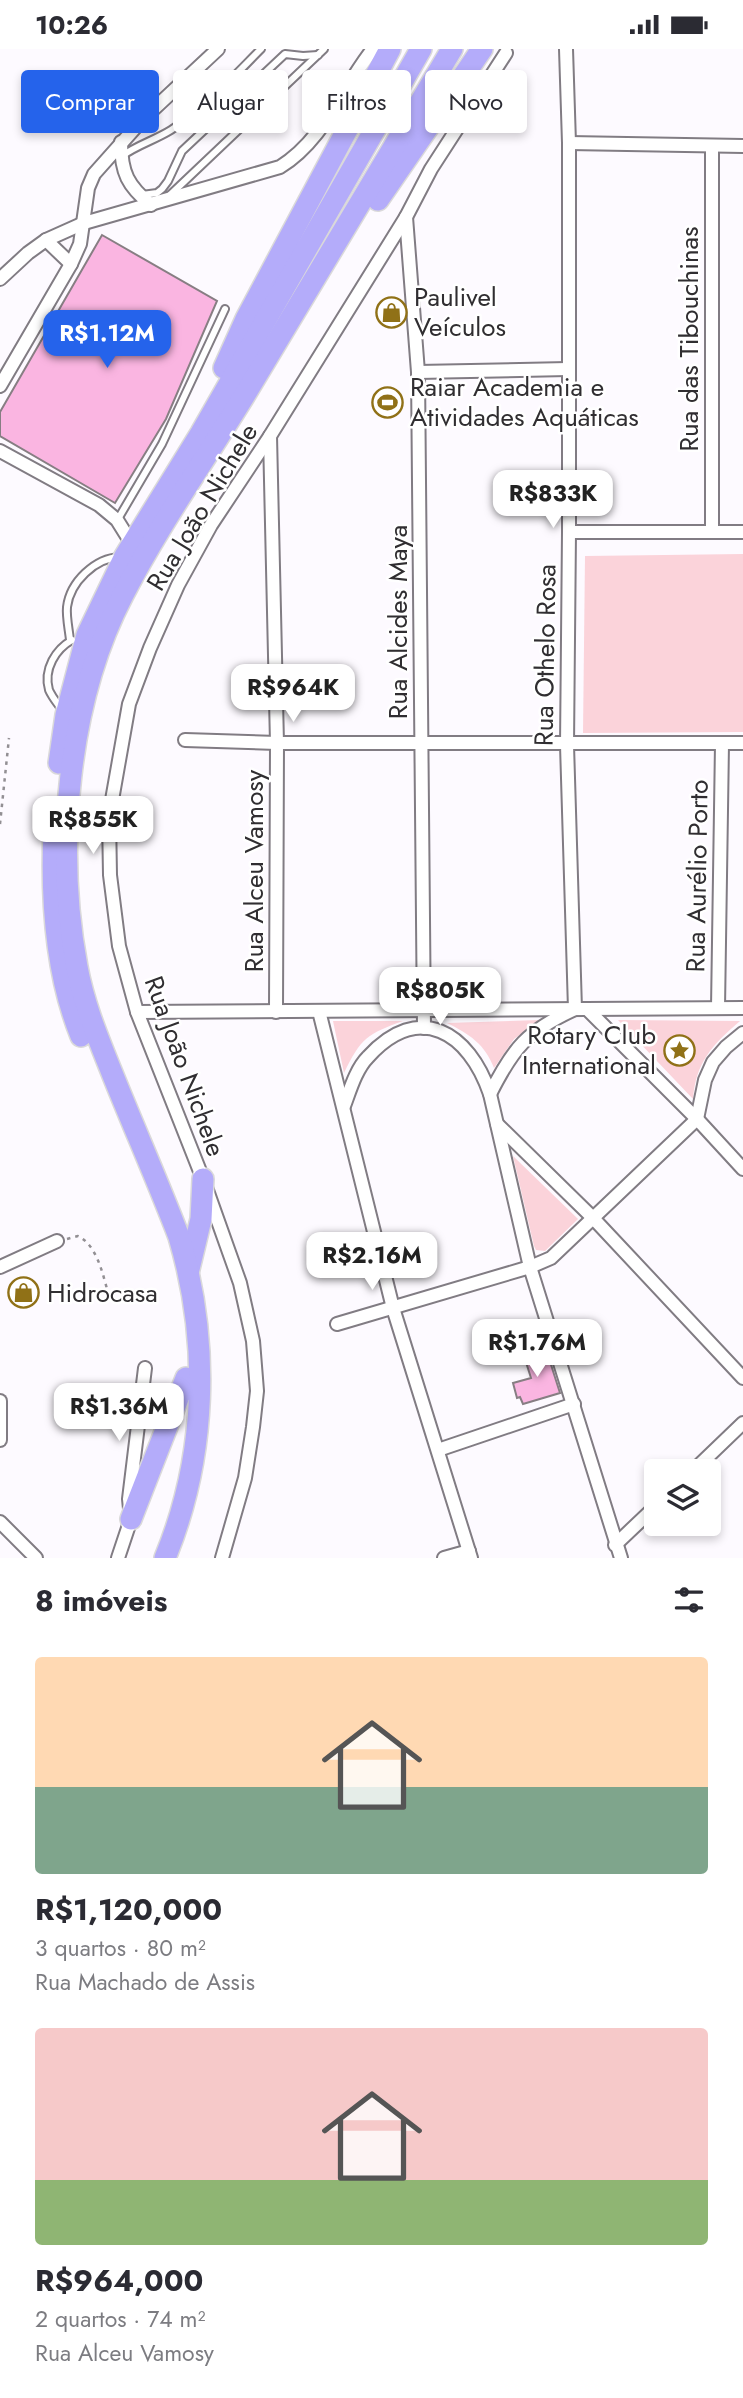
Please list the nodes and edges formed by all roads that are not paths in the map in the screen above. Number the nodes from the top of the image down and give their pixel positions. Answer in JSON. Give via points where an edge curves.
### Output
{"nodes":[{"id":1,"x":218,"y":49,"type":"edge"},
{"id":2,"x":261,"y":49,"type":"edge"},
{"id":3,"x":324,"y":49,"type":"edge"},
{"id":4,"x":363,"y":49,"type":"edge"},
{"id":5,"x":373,"y":49,"type":"edge"},
{"id":6,"x":390,"y":49,"type":"edge"},
{"id":7,"x":421,"y":49,"type":"edge"},
{"id":8,"x":452,"y":49,"type":"edge"},
{"id":9,"x":482,"y":49,"type":"edge"},
{"id":10,"x":566,"y":49,"type":"edge"},
{"id":11,"x":506,"y":53,"type":"dead end"},
{"id":12,"x":318,"y":55,"type":"junction"},
{"id":13,"x":360,"y":65,"type":"junction"},
{"id":14,"x":121,"y":142,"type":"junction"},
{"id":15,"x":569,"y":143,"type":"junction"},
{"id":16,"x":712,"y":146,"type":"junction"},
{"id":17,"x":743,"y":146,"type":"edge"},
{"id":18,"x":121,"y":157,"type":"junction"},
{"id":19,"x":139,"y":195,"type":"junction"},
{"id":20,"x":157,"y":203,"type":"junction"},
{"id":21,"x":406,"y":217,"type":"junction"},
{"id":22,"x":84,"y":223,"type":"junction"},
{"id":23,"x":46,"y":240,"type":"junction"},
{"id":24,"x":71,"y":264,"type":"junction"},
{"id":25,"x":0,"y":279,"type":"edge"},
{"id":26,"x":225,"y":310,"type":"dead end"},
{"id":27,"x":568,"y":369,"type":"junction"},
{"id":28,"x":418,"y":372,"type":"junction"},
{"id":29,"x":0,"y":386,"type":"edge"},
{"id":30,"x":270,"y":436,"type":"junction"},
{"id":31,"x":208,"y":438,"type":"junction"},
{"id":32,"x":0,"y":451,"type":"edge"},
{"id":33,"x":117,"y":520,"type":"junction"},
{"id":34,"x":569,"y":532,"type":"junction"},
{"id":35,"x":712,"y":532,"type":"junction"},
{"id":36,"x":743,"y":532,"type":"edge"},
{"id":37,"x":128,"y":550,"type":"junction"},
{"id":38,"x":79,"y":637,"type":"junction"},
{"id":39,"x":185,"y":740,"type":"dead end"},
{"id":40,"x":277,"y":743,"type":"junction"},
{"id":41,"x":421,"y":743,"type":"junction"},
{"id":42,"x":743,"y":743,"type":"edge"},
{"id":43,"x":722,"y":744,"type":"junction"},
{"id":44,"x":567,"y":745,"type":"junction"},
{"id":45,"x":718,"y":1008,"type":"junction"},
{"id":46,"x":743,"y":1008,"type":"edge"},
{"id":47,"x":581,"y":1009,"type":"junction"},
{"id":48,"x":425,"y":1010,"type":"junction"},
{"id":49,"x":319,"y":1011,"type":"junction"},
{"id":50,"x":137,"y":1012,"type":"junction"},
{"id":51,"x":276,"y":1012,"type":"junction"},
{"id":52,"x":425,"y":1028,"type":"junction"},
{"id":53,"x":743,"y":1033,"type":"edge"},
{"id":54,"x":490,"y":1094,"type":"junction"},
{"id":55,"x":344,"y":1106,"type":"junction"},
{"id":56,"x":697,"y":1119,"type":"junction"},
{"id":57,"x":496,"y":1124,"type":"junction"},
{"id":58,"x":743,"y":1169,"type":"edge"},
{"id":59,"x":203,"y":1179,"type":"junction"},
{"id":60,"x":593,"y":1218,"type":"junction"},
{"id":61,"x":57,"y":1241,"type":"road end"},
{"id":62,"x":0,"y":1267,"type":"edge"},
{"id":63,"x":530,"y":1267,"type":"junction"},
{"id":64,"x":188,"y":1271,"type":"junction"},
{"id":65,"x":393,"y":1308,"type":"junction"},
{"id":66,"x":337,"y":1324,"type":"dead end"},
{"id":67,"x":145,"y":1368,"type":"dead end"},
{"id":68,"x":186,"y":1378,"type":"junction"},
{"id":69,"x":743,"y":1378,"type":"edge"},
{"id":70,"x":0,"y":1401,"type":"edge"},
{"id":71,"x":574,"y":1404,"type":"junction"},
{"id":72,"x":743,"y":1423,"type":"edge"},
{"id":73,"x":0,"y":1440,"type":"edge"},
{"id":74,"x":439,"y":1450,"type":"junction"},
{"id":75,"x":706,"y":1459,"type":"edge"},
{"id":76,"x":644,"y":1517,"type":"edge"},
{"id":77,"x":131,"y":1519,"type":"junction"},
{"id":78,"x":0,"y":1522,"type":"edge"},
{"id":79,"x":615,"y":1545,"type":"junction"},
{"id":80,"x":470,"y":1554,"type":"edge"},
{"id":81,"x":36,"y":1558,"type":"edge"},
{"id":82,"x":118,"y":1558,"type":"edge"},
{"id":83,"x":152,"y":1558,"type":"edge"},
{"id":84,"x":165,"y":1558,"type":"edge"},
{"id":85,"x":222,"y":1558,"type":"edge"},
{"id":86,"x":444,"y":1558,"type":"edge"},
{"id":87,"x":621,"y":1558,"type":"edge"}],
"edges":[{"from":1,"to":14,"type":"street"},
{"from":2,"to":18,"type":"lane","via":[[189,116]]},
{"from":3,"to":12,"type":"lane"},
{"from":4,"to":13,"type":"street"},
{"from":5,"to":13,"type":"street"},
{"from":6,"to":31,"type":"highway","via":[[246,319],[225,367]]},
{"from":7,"to":31,"type":"highway"},
{"from":8,"to":31,"type":"highway"},
{"from":9,"to":31,"type":"highway","via":[[380,196],[291,346],[253,400]]},
{"from":10,"to":15,"type":"street","name":"Rua Othelo Rosa"},
{"from":11,"to":21,"type":"street","name":"Rua João Nichele","via":[[437,159]]},
{"from":12,"to":19,"type":"lane","via":[[285,54],[182,151],[162,189]]},
{"from":12,"to":20,"type":"lane"},
{"from":13,"to":20,"type":"street","via":[[334,109],[294,158],[279,167]]},
{"from":14,"to":18,"type":"street"},
{"from":14,"to":22,"type":"street","via":[[94,174]]},
{"from":15,"to":16,"type":"street"},
{"from":15,"to":27,"type":"street","name":"Rua Othelo Rosa"},
{"from":16,"to":17,"type":"street"},
{"from":16,"to":35,"type":"street","name":"Rua das Tibouchinas"},
{"from":18,"to":19,"type":"street","via":[[126,178]]},
{"from":19,"to":20,"type":"street"},
{"from":20,"to":22,"type":"street"},
{"from":21,"to":28,"type":"street","name":"Rua Alcides Maya"},
{"from":21,"to":30,"type":"street","name":"Rua João Nichele"},
{"from":22,"to":23,"type":"street"},
{"from":22,"to":24,"type":"street"},
{"from":23,"to":24,"type":"street"},
{"from":23,"to":25,"type":"street"},
{"from":24,"to":29,"type":"street"},
{"from":26,"to":33,"type":"lane","via":[[162,444]]},
{"from":27,"to":28,"type":"street"},
{"from":27,"to":34,"type":"street","name":"Rua Othelo Rosa"},
{"from":28,"to":41,"type":"street","name":"Rua Alcides Maya"},
{"from":30,"to":40,"type":"street","name":"Rua Alceu Vamosy"},
{"from":30,"to":50,"type":"street","name":"Rua João Nichele","via":[[177,585],[129,704],[109,817],[110,875],[119,946]]},
{"from":31,"to":37,"type":"highway"},
{"from":31,"to":64,"type":"highway","via":[[121,597],[101,648],[73,759],[68,838],[70,917],[89,1019],[166,1202]]},
{"from":32,"to":33,"type":"street","via":[[99,505]]},
{"from":33,"to":37,"type":"street"},
{"from":34,"to":35,"type":"street"},
{"from":34,"to":44,"type":"street","name":"Rua Othelo Rosa"},
{"from":35,"to":36,"type":"street"},
{"from":37,"to":38,"type":"highway"},
{"from":37,"to":38,"type":"lane","via":[[109,557],[78,580],[67,606]]},
{"from":38,"to":68,"type":"highway","via":[[55,800],[57,932],[78,1030],[167,1244],[188,1341]]},
{"from":39,"to":40,"type":"street"},
{"from":40,"to":41,"type":"street"},
{"from":40,"to":51,"type":"street","name":"Rua Alceu Vamosy"},
{"from":41,"to":44,"type":"street"},
{"from":41,"to":48,"type":"street","name":"Rua Alcides Maya"},
{"from":42,"to":43,"type":"street"},
{"from":43,"to":44,"type":"street"},
{"from":43,"to":45,"type":"street","name":"Rua Aurélio Porto"},
{"from":44,"to":47,"type":"street","name":"Rua Othelo Rosa"},
{"from":45,"to":46,"type":"street"},
{"from":45,"to":47,"type":"street"},
{"from":47,"to":48,"type":"street"},
{"from":47,"to":54,"type":"street","via":[[557,1017],[517,1046]]},
{"from":47,"to":56,"type":"street"},
{"from":48,"to":49,"type":"street"},
{"from":48,"to":52,"type":"street","name":"Rua Alcides Maya"},
{"from":49,"to":51,"type":"street"},
{"from":49,"to":55,"type":"street"},
{"from":50,"to":51,"type":"street"},
{"from":50,"to":59,"type":"street","name":"Rua João Nichele"},
{"from":52,"to":54,"type":"street","via":[[457,1039],[472,1055]]},
{"from":52,"to":55,"type":"street","via":[[405,1031],[366,1058]]},
{"from":53,"to":56,"type":"street","via":[[713,1062]]},
{"from":54,"to":57,"type":"street"},
{"from":55,"to":65,"type":"street"},
{"from":56,"to":58,"type":"street"},
{"from":56,"to":60,"type":"street"},
{"from":57,"to":60,"type":"street"},
{"from":57,"to":63,"type":"street"},
{"from":59,"to":64,"type":"highway","via":[[201,1219]]},
{"from":59,"to":85,"type":"street","name":"Rua João Nichele","via":[[240,1283],[253,1341],[257,1391],[245,1478]]},
{"from":60,"to":63,"type":"street","via":[[551,1258]]},
{"from":60,"to":69,"type":"street"},
{"from":61,"to":62,"type":"street"},
{"from":63,"to":65,"type":"street"},
{"from":63,"to":71,"type":"street"},
{"from":64,"to":84,"type":"highway","via":[[199,1334],[199,1413],[183,1504]]},
{"from":65,"to":66,"type":"street"},
{"from":65,"to":74,"type":"street"},
{"from":67,"to":77,"type":"street","via":[[129,1499]]},
{"from":68,"to":77,"type":"highway"},
{"from":68,"to":83,"type":"highway","via":[[181,1457]]},
{"from":70,"to":73,"type":"street"},
{"from":71,"to":74,"type":"street"},
{"from":71,"to":79,"type":"street"},
{"from":72,"to":75,"type":"street"},
{"from":74,"to":80,"type":"street"},
{"from":76,"to":79,"type":"street"},
{"from":77,"to":82,"type":"street"},
{"from":78,"to":81,"type":"street"},
{"from":79,"to":87,"type":"street"},
{"from":80,"to":86,"type":"street"}]}
